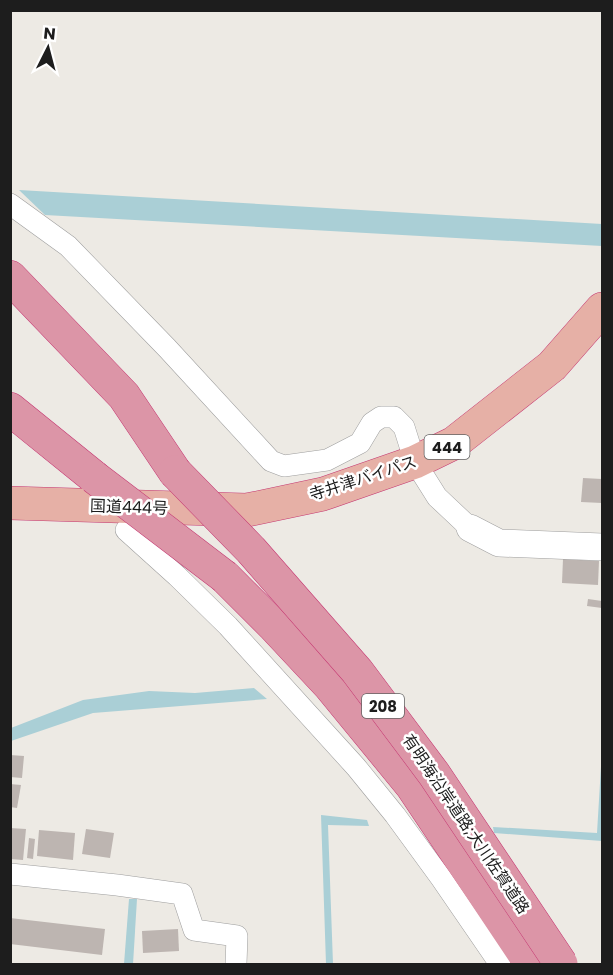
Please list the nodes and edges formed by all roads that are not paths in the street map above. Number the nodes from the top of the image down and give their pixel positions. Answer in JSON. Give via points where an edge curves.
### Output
{"nodes":[{"id":1,"x":10,"y":204,"type":"edge"},
{"id":2,"x":10,"y":278,"type":"edge"},
{"id":3,"x":603,"y":309,"type":"edge"},
{"id":4,"x":10,"y":409,"type":"edge"},
{"id":5,"x":415,"y":462,"type":"junction"},
{"id":6,"x":10,"y":503,"type":"edge"},
{"id":7,"x":248,"y":510,"type":"joint"},
{"id":8,"x":470,"y":528,"type":"joint"},
{"id":9,"x":126,"y":530,"type":"dead end"},
{"id":10,"x":603,"y":547,"type":"edge"},
{"id":11,"x":10,"y":874,"type":"edge"},
{"id":12,"x":236,"y":964,"type":"edge"},
{"id":13,"x":500,"y":964,"type":"edge"},
{"id":14,"x":531,"y":964,"type":"edge"},
{"id":15,"x":561,"y":964,"type":"edge"}],
"edges":[{"from":1,"to":5,"type":"street","via":[[68,246],[271,461],[284,466],[327,460],[360,443],[372,423],[381,417],[394,417],[404,427]]},
{"from":2,"to":15,"type":"highway","name":"有明海沿岸道路;大川佐賀道路","number":"208","bridge":true,"via":[[124,396],[175,472],[251,550],[357,671],[434,774]]},
{"from":3,"to":5,"type":"highway","name":"寺井津バイパス","number":"444","via":[[552,366],[454,443]]},
{"from":4,"to":14,"type":"highway","name":"有明海沿岸道路;大川佐賀道路","number":"208","bridge":true,"via":[[225,576],[273,625],[330,686],[412,786]]},
{"from":5,"to":7,"type":"highway","name":"寺井津バイパス","number":"444","via":[[323,494]]},
{"from":5,"to":8,"type":"street","via":[[437,497]]},
{"from":6,"to":7,"type":"highway","name":"国道444号","number":"444"},
{"from":8,"to":10,"type":"street","via":[[499,543]]},
{"from":9,"to":13,"type":"street","via":[[228,626],[356,766]]},
{"from":11,"to":12,"type":"street","via":[[182,894],[194,930],[237,936]]}]}
